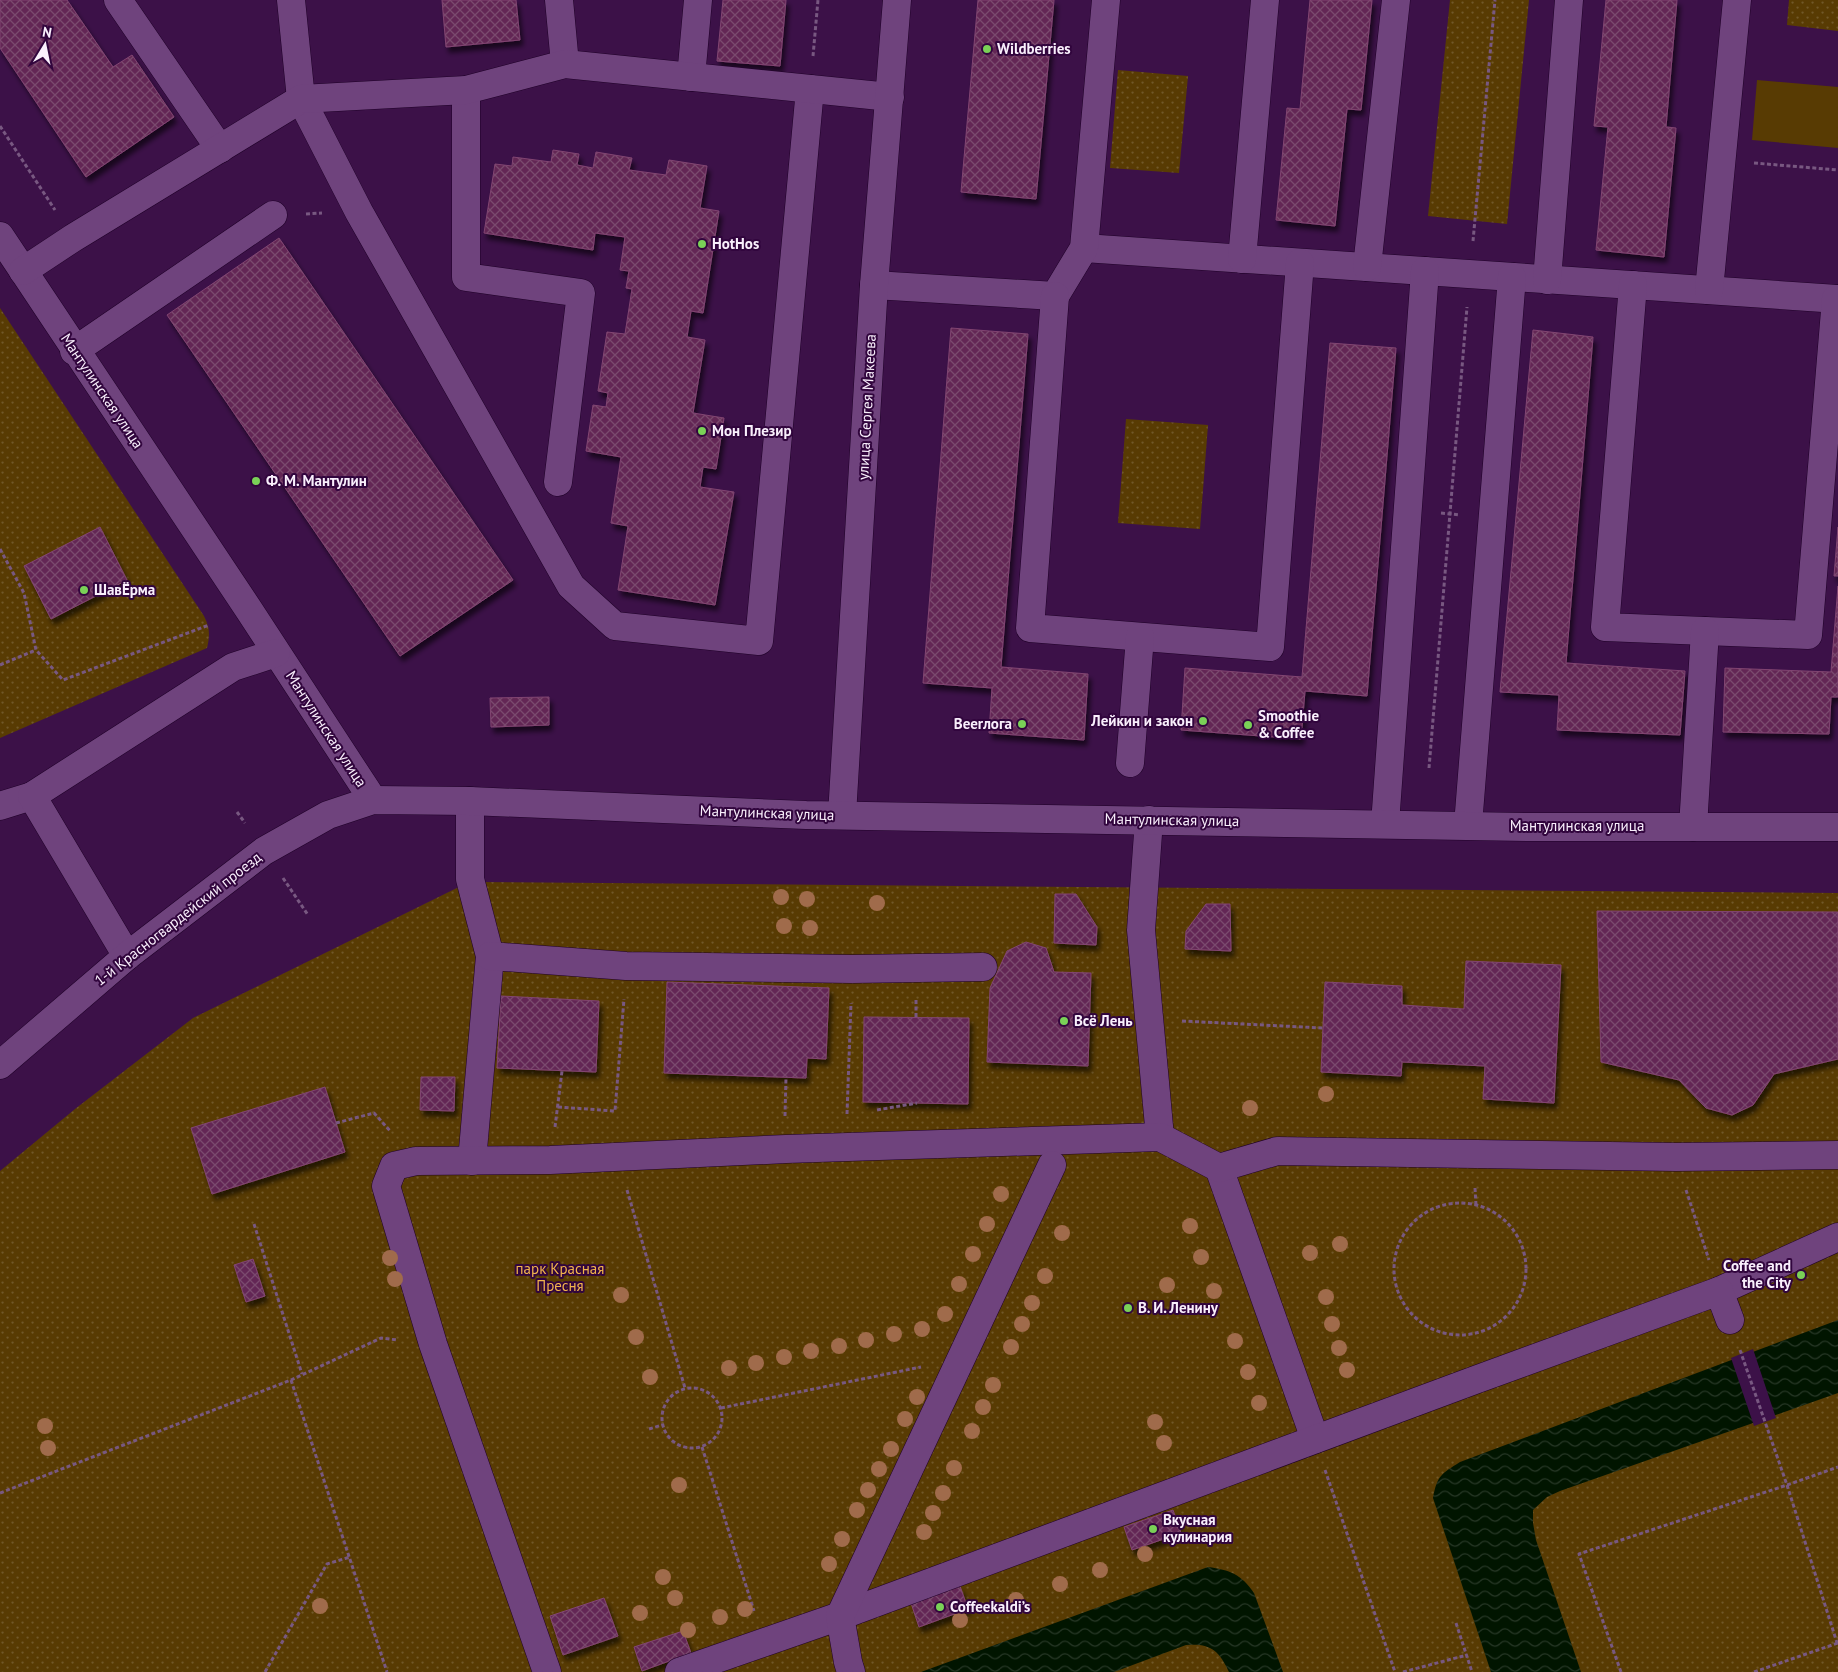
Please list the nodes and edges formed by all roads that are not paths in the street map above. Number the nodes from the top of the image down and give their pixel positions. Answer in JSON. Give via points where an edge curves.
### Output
{"nodes":[{"id":1,"x":118,"y":0,"type":"edge"},
{"id":2,"x":291,"y":0,"type":"edge"},
{"id":3,"x":559,"y":0,"type":"edge"},
{"id":4,"x":698,"y":0,"type":"edge"},
{"id":5,"x":898,"y":0,"type":"edge"},
{"id":6,"x":1106,"y":0,"type":"edge"},
{"id":7,"x":1265,"y":0,"type":"edge"},
{"id":8,"x":1396,"y":0,"type":"edge"},
{"id":9,"x":1568,"y":0,"type":"edge"},
{"id":10,"x":1737,"y":0,"type":"edge"},
{"id":11,"x":565,"y":64,"type":"junction"},
{"id":12,"x":691,"y":77,"type":"junction"},
{"id":13,"x":810,"y":89,"type":"junction"},
{"id":14,"x":466,"y":90,"type":"junction"},
{"id":15,"x":890,"y":97,"type":"junction"},
{"id":16,"x":301,"y":99,"type":"junction"},
{"id":17,"x":220,"y":149,"type":"junction"},
{"id":18,"x":273,"y":215,"type":"road end"},
{"id":19,"x":0,"y":236,"type":"edge"},
{"id":20,"x":1084,"y":248,"type":"junction"},
{"id":21,"x":1242,"y":259,"type":"junction"},
{"id":22,"x":1300,"y":263,"type":"junction"},
{"id":23,"x":1367,"y":267,"type":"junction"},
{"id":24,"x":23,"y":271,"type":"junction"},
{"id":25,"x":1425,"y":271,"type":"junction"},
{"id":26,"x":1512,"y":277,"type":"junction"},
{"id":27,"x":1547,"y":280,"type":"junction"},
{"id":28,"x":874,"y":285,"type":"junction"},
{"id":29,"x":1634,"y":285,"type":"junction"},
{"id":30,"x":1709,"y":290,"type":"junction"},
{"id":31,"x":1055,"y":296,"type":"junction"},
{"id":32,"x":1837,"y":299,"type":"edge"},
{"id":33,"x":74,"y":350,"type":"junction"},
{"id":34,"x":558,"y":482,"type":"dead end"},
{"id":35,"x":1705,"y":631,"type":"junction"},
{"id":36,"x":1140,"y":636,"type":"junction"},
{"id":37,"x":276,"y":653,"type":"junction"},
{"id":38,"x":1130,"y":763,"type":"dead end"},
{"id":39,"x":32,"y":796,"type":"junction"},
{"id":40,"x":373,"y":800,"type":"junction"},
{"id":41,"x":470,"y":801,"type":"junction"},
{"id":42,"x":0,"y":806,"type":"edge"},
{"id":43,"x":842,"y":815,"type":"junction"},
{"id":44,"x":1149,"y":820,"type":"junction"},
{"id":45,"x":1385,"y":824,"type":"junction"},
{"id":46,"x":1468,"y":825,"type":"junction"},
{"id":47,"x":1693,"y":827,"type":"junction"},
{"id":48,"x":1838,"y":827,"type":"edge"},
{"id":49,"x":128,"y":956,"type":"junction"},
{"id":50,"x":490,"y":956,"type":"junction"},
{"id":51,"x":983,"y":967,"type":"dead end"},
{"id":52,"x":0,"y":1065,"type":"edge"},
{"id":53,"x":1160,"y":1137,"type":"junction"},
{"id":54,"x":1040,"y":1141,"type":"junction"},
{"id":55,"x":1838,"y":1155,"type":"edge"},
{"id":56,"x":472,"y":1161,"type":"junction"},
{"id":57,"x":1052,"y":1165,"type":"junction"},
{"id":58,"x":1219,"y":1168,"type":"junction"},
{"id":59,"x":1838,"y":1238,"type":"edge"},
{"id":60,"x":1719,"y":1291,"type":"junction"},
{"id":61,"x":1730,"y":1320,"type":"road end"},
{"id":62,"x":1315,"y":1439,"type":"junction"},
{"id":63,"x":840,"y":1616,"type":"junction"},
{"id":64,"x":850,"y":1667,"type":"edge"},
{"id":65,"x":547,"y":1672,"type":"edge"},
{"id":66,"x":679,"y":1672,"type":"edge"}],
"edges":[{"from":1,"to":17,"type":"street"},
{"from":2,"to":16,"type":"street"},
{"from":3,"to":11,"type":"street"},
{"from":4,"to":12,"type":"street"},
{"from":5,"to":15,"type":"street","name":"улица Сергея Макеева"},
{"from":6,"to":20,"type":"street"},
{"from":7,"to":21,"type":"street"},
{"from":8,"to":23,"type":"street"},
{"from":9,"to":27,"type":"street"},
{"from":10,"to":30,"type":"street"},
{"from":11,"to":12,"type":"street"},
{"from":11,"to":14,"type":"street"},
{"from":12,"to":13,"type":"street"},
{"from":13,"to":15,"type":"street"},
{"from":13,"to":16,"type":"street","via":[[759,641],[614,626],[571,586],[359,212]]},
{"from":14,"to":16,"type":"street"},
{"from":14,"to":34,"type":"street","via":[[466,278],[581,293]]},
{"from":15,"to":28,"type":"street","name":"улица Сергея Макеева"},
{"from":16,"to":17,"type":"street"},
{"from":17,"to":24,"type":"street"},
{"from":18,"to":33,"type":"street"},
{"from":19,"to":24,"type":"street","name":"Мантулинская улица"},
{"from":20,"to":21,"type":"street"},
{"from":20,"to":31,"type":"street"},
{"from":21,"to":22,"type":"street"},
{"from":22,"to":23,"type":"street"},
{"from":22,"to":36,"type":"street","via":[[1270,647]]},
{"from":23,"to":25,"type":"street"},
{"from":24,"to":33,"type":"street","name":"Мантулинская улица"},
{"from":25,"to":26,"type":"street"},
{"from":25,"to":45,"type":"street"},
{"from":26,"to":27,"type":"street"},
{"from":26,"to":46,"type":"street"},
{"from":27,"to":29,"type":"street"},
{"from":28,"to":31,"type":"street"},
{"from":28,"to":43,"type":"street","name":"улица Сергея Макеева"},
{"from":29,"to":30,"type":"street"},
{"from":29,"to":35,"type":"street","via":[[1605,627]]},
{"from":30,"to":32,"type":"street"},
{"from":31,"to":36,"type":"street","via":[[1030,628]]},
{"from":32,"to":35,"type":"street","via":[[1808,635]]},
{"from":33,"to":37,"type":"street","name":"Мантулинская улица"},
{"from":35,"to":47,"type":"street"},
{"from":36,"to":38,"type":"street"},
{"from":37,"to":39,"type":"street","via":[[233,667]]},
{"from":37,"to":40,"type":"street","name":"Мантулинская улица"},
{"from":39,"to":42,"type":"street"},
{"from":39,"to":49,"type":"street"},
{"from":40,"to":41,"type":"street","name":"Мантулинская улица"},
{"from":40,"to":49,"type":"street","name":"1-й Красногвардейский проезд","via":[[328,815],[264,851]]},
{"from":41,"to":43,"type":"street","name":"Мантулинская улица"},
{"from":41,"to":50,"type":"street","via":[[470,879]]},
{"from":43,"to":44,"type":"street","name":"Мантулинская улица"},
{"from":44,"to":45,"type":"street","name":"Мантулинская улица"},
{"from":44,"to":53,"type":"street","via":[[1141,930]]},
{"from":45,"to":46,"type":"street","name":"Мантулинская улица"},
{"from":46,"to":47,"type":"street","name":"Мантулинская улица"},
{"from":47,"to":48,"type":"street","name":"Мантулинская улица"},
{"from":49,"to":52,"type":"street","name":"1-й Красногвардейский проезд"},
{"from":50,"to":51,"type":"street","via":[[626,966]]},
{"from":50,"to":56,"type":"street"},
{"from":53,"to":54,"type":"street"},
{"from":53,"to":57,"type":"street"},
{"from":53,"to":58,"type":"street"},
{"from":54,"to":56,"type":"street"},
{"from":54,"to":57,"type":"street"},
{"from":55,"to":58,"type":"street","via":[[1676,1157],[1277,1151]]},
{"from":56,"to":65,"type":"street","via":[[416,1161],[394,1166],[386,1186],[433,1344]]},
{"from":57,"to":63,"type":"street"},
{"from":58,"to":62,"type":"street"},
{"from":59,"to":60,"type":"street"},
{"from":60,"to":61,"type":"street"},
{"from":60,"to":62,"type":"street"},
{"from":62,"to":63,"type":"street"},
{"from":63,"to":64,"type":"street"},
{"from":63,"to":66,"type":"street"}]}
